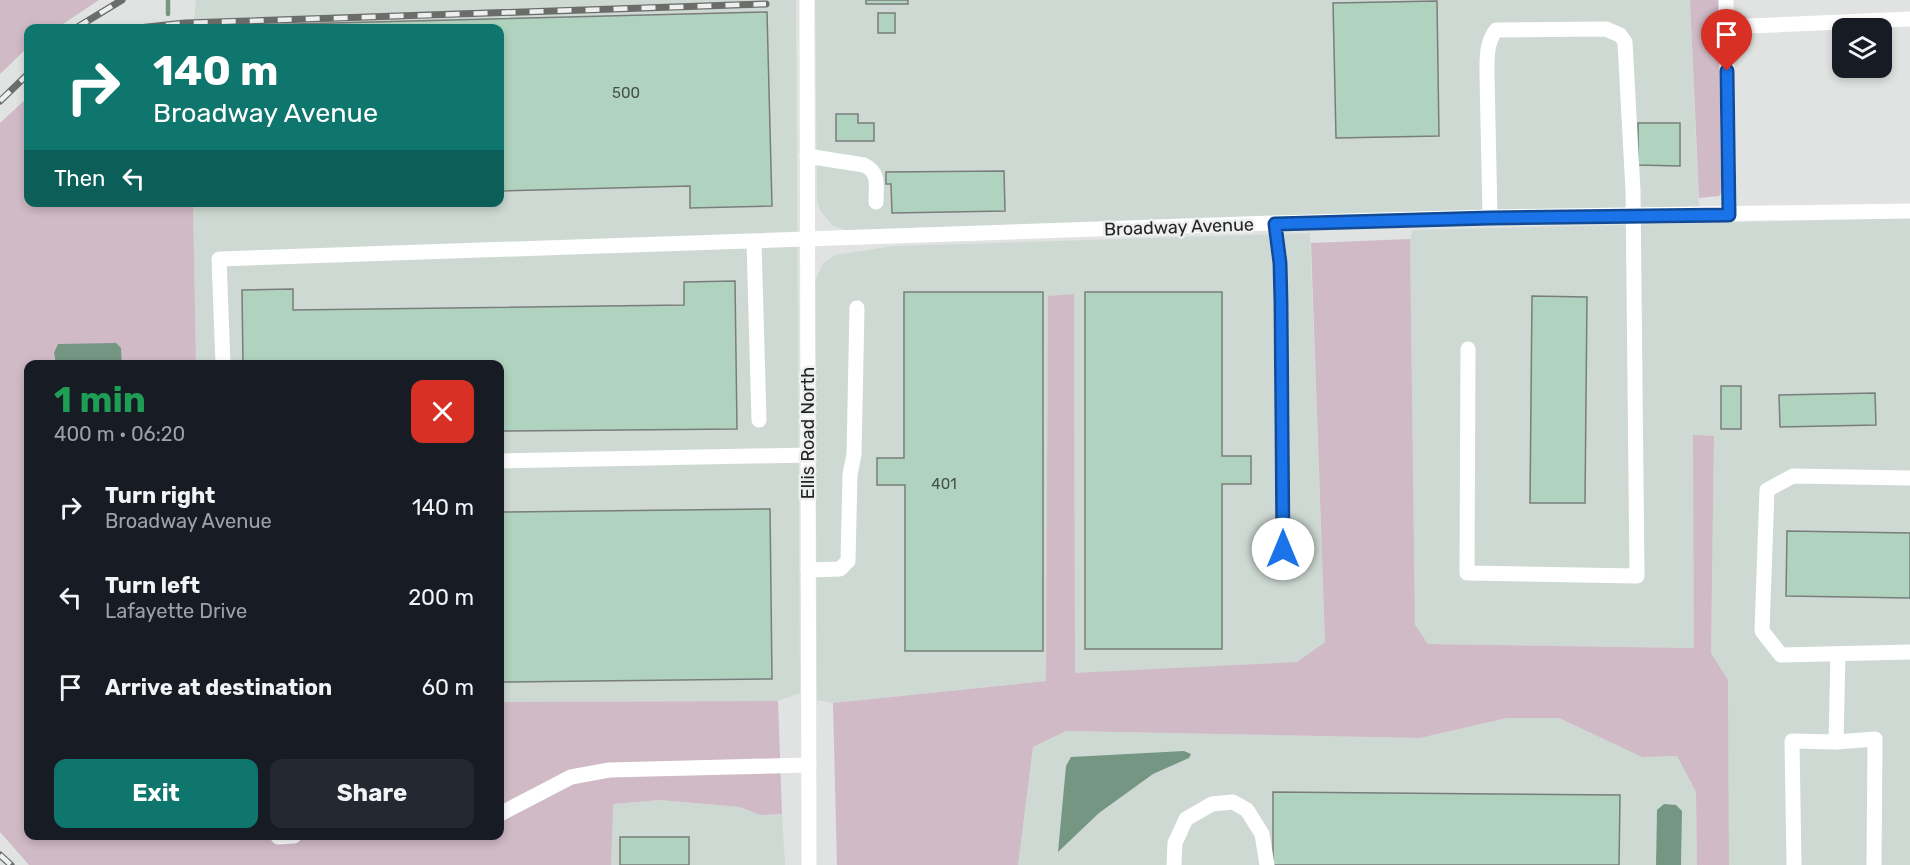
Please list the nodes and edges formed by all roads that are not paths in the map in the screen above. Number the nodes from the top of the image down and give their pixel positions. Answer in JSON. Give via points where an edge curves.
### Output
{"nodes":[{"id":1,"x":807,"y":0,"type":"edge"},
{"id":2,"x":1726,"y":0,"type":"edge"},
{"id":3,"x":1910,"y":19,"type":"edge"},
{"id":4,"x":1726,"y":27,"type":"junction"},
{"id":5,"x":807,"y":156,"type":"junction"},
{"id":6,"x":876,"y":202,"type":"dead end"},
{"id":7,"x":1910,"y":210,"type":"edge"},
{"id":8,"x":1729,"y":215,"type":"junction"},
{"id":9,"x":1632,"y":216,"type":"junction"},
{"id":10,"x":1490,"y":218,"type":"junction"},
{"id":11,"x":1275,"y":224,"type":"junction"},
{"id":12,"x":807,"y":240,"type":"junction"},
{"id":13,"x":754,"y":242,"type":"junction"},
{"id":14,"x":856,"y":308,"type":"dead end"},
{"id":15,"x":1468,"y":349,"type":"dead end"},
{"id":16,"x":223,"y":360,"type":"edge"},
{"id":17,"x":759,"y":420,"type":"dead end"},
{"id":18,"x":808,"y":455,"type":"junction"},
{"id":19,"x":504,"y":461,"type":"edge"},
{"id":20,"x":1910,"y":478,"type":"edge"},
{"id":21,"x":1283,"y":549,"type":"dead end"},
{"id":22,"x":808,"y":570,"type":"junction"},
{"id":23,"x":1910,"y":652,"type":"edge"},
{"id":24,"x":1838,"y":654,"type":"junction"},
{"id":25,"x":1836,"y":742,"type":"junction"},
{"id":26,"x":809,"y":765,"type":"junction"},
{"id":27,"x":504,"y":812,"type":"edge"},
{"id":28,"x":809,"y":865,"type":"edge"},
{"id":29,"x":1174,"y":865,"type":"edge"},
{"id":30,"x":1267,"y":865,"type":"edge"},
{"id":31,"x":1794,"y":865,"type":"edge"},
{"id":32,"x":1874,"y":865,"type":"edge"}],
"edges":[{"from":1,"to":5,"type":"street","name":"Ellis Road North"},
{"from":2,"to":4,"type":"street"},
{"from":3,"to":4,"type":"street"},
{"from":4,"to":8,"type":"street"},
{"from":5,"to":6,"type":"street","via":[[872,168],[877,178]]},
{"from":5,"to":12,"type":"street","name":"Ellis Road North"},
{"from":7,"to":8,"type":"street","name":"Broadway Avenue"},
{"from":8,"to":9,"type":"street","name":"Broadway Avenue"},
{"from":9,"to":10,"type":"street","name":"Broadway Avenue"},
{"from":9,"to":10,"type":"street","via":[[1625,42],[1620,35],[1606,29],[1496,30],[1487,53]]},
{"from":9,"to":15,"type":"street","via":[[1637,576],[1467,573]]},
{"from":10,"to":11,"type":"street","name":"Broadway Avenue"},
{"from":11,"to":12,"type":"street","name":"Broadway Avenue"},
{"from":11,"to":21,"type":"street","via":[[1281,303]]},
{"from":12,"to":13,"type":"street","name":"Broadway Avenue"},
{"from":12,"to":18,"type":"street","name":"Ellis Road North"},
{"from":13,"to":16,"type":"street","name":"Broadway Avenue","via":[[219,259]]},
{"from":13,"to":17,"type":"street"},
{"from":14,"to":22,"type":"street","via":[[848,561],[840,569]]},
{"from":18,"to":19,"type":"street"},
{"from":18,"to":22,"type":"street","name":"Ellis Road North"},
{"from":20,"to":24,"type":"street","via":[[1794,477],[1767,490],[1762,631],[1781,656]]},
{"from":22,"to":26,"type":"street","name":"Ellis Road North"},
{"from":23,"to":24,"type":"street"},
{"from":24,"to":25,"type":"street"},
{"from":25,"to":31,"type":"street","via":[[1792,741]]},
{"from":25,"to":32,"type":"street","via":[[1875,740]]},
{"from":26,"to":27,"type":"street","via":[[609,770],[571,777]]},
{"from":26,"to":28,"type":"street","name":"Ellis Road North"},
{"from":29,"to":30,"type":"street","via":[[1175,843],[1186,819],[1212,804],[1233,802],[1248,810],[1262,834]]}]}
